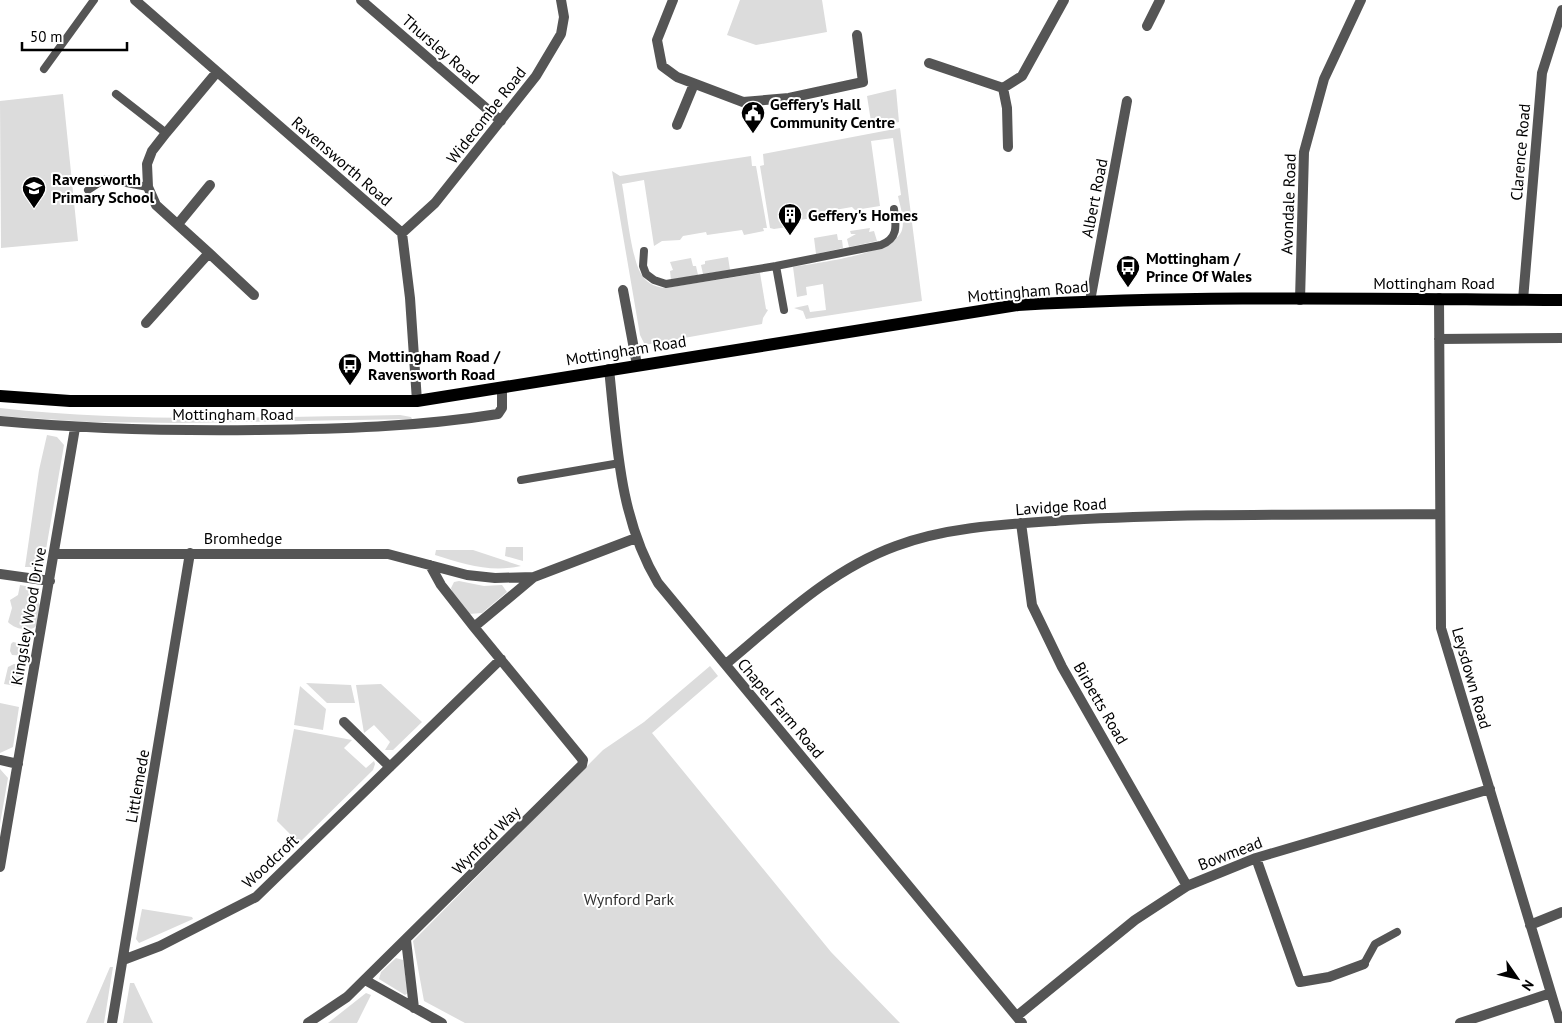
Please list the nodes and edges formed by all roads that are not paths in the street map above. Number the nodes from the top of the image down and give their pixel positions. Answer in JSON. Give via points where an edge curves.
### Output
{"nodes":[{"id":1,"x":94,"y":0,"type":"edge"},
{"id":2,"x":135,"y":0,"type":"edge"},
{"id":3,"x":361,"y":0,"type":"edge"},
{"id":4,"x":561,"y":0,"type":"edge"},
{"id":5,"x":673,"y":0,"type":"edge"},
{"id":6,"x":1064,"y":0,"type":"edge"},
{"id":7,"x":1160,"y":0,"type":"edge"},
{"id":8,"x":1361,"y":0,"type":"edge"},
{"id":9,"x":1562,"y":10,"type":"edge"},
{"id":10,"x":1147,"y":26,"type":"dead end"},
{"id":11,"x":857,"y":35,"type":"dead end"},
{"id":12,"x":929,"y":63,"type":"dead end"},
{"id":13,"x":44,"y":69,"type":"dead end"},
{"id":14,"x":217,"y":72,"type":"junction"},
{"id":15,"x":694,"y":84,"type":"junction"},
{"id":16,"x":1003,"y":88,"type":"junction"},
{"id":17,"x":116,"y":94,"type":"dead end"},
{"id":18,"x":1127,"y":100,"type":"dead end"},
{"id":19,"x":501,"y":122,"type":"junction"},
{"id":20,"x":677,"y":125,"type":"dead end"},
{"id":21,"x":166,"y":133,"type":"junction"},
{"id":22,"x":1008,"y":147,"type":"dead end"},
{"id":23,"x":210,"y":185,"type":"dead end"},
{"id":24,"x":148,"y":187,"type":"junction"},
{"id":25,"x":88,"y":190,"type":"dead end"},
{"id":26,"x":894,"y":209,"type":"dead end"},
{"id":27,"x":178,"y":224,"type":"junction"},
{"id":28,"x":402,"y":233,"type":"junction"},
{"id":29,"x":644,"y":251,"type":"dead end"},
{"id":30,"x":210,"y":253,"type":"junction"},
{"id":31,"x":776,"y":266,"type":"junction"},
{"id":32,"x":623,"y":290,"type":"dead end"},
{"id":33,"x":254,"y":295,"type":"dead end"},
{"id":34,"x":1439,"y":298,"type":"junction"},
{"id":35,"x":1300,"y":300,"type":"junction"},
{"id":36,"x":1523,"y":300,"type":"junction"},
{"id":37,"x":1562,"y":300,"type":"edge"},
{"id":38,"x":1090,"y":301,"type":"junction"},
{"id":39,"x":784,"y":310,"type":"dead end"},
{"id":40,"x":146,"y":323,"type":"dead end"},
{"id":41,"x":1562,"y":338,"type":"edge"},
{"id":42,"x":1439,"y":339,"type":"junction"},
{"id":43,"x":637,"y":365,"type":"junction"},
{"id":44,"x":609,"y":369,"type":"junction"},
{"id":45,"x":502,"y":387,"type":"junction"},
{"id":46,"x":0,"y":396,"type":"edge"},
{"id":47,"x":417,"y":401,"type":"junction"},
{"id":48,"x":0,"y":421,"type":"edge"},
{"id":49,"x":74,"y":428,"type":"junction"},
{"id":50,"x":620,"y":463,"type":"junction"},
{"id":51,"x":521,"y":480,"type":"dead end"},
{"id":52,"x":1439,"y":514,"type":"junction"},
{"id":53,"x":1021,"y":523,"type":"junction"},
{"id":54,"x":636,"y":538,"type":"junction"},
{"id":55,"x":190,"y":553,"type":"junction"},
{"id":56,"x":54,"y":554,"type":"junction"},
{"id":57,"x":430,"y":565,"type":"junction"},
{"id":58,"x":0,"y":574,"type":"edge"},
{"id":59,"x":534,"y":576,"type":"junction"},
{"id":60,"x":50,"y":581,"type":"junction"},
{"id":61,"x":474,"y":627,"type":"junction"},
{"id":62,"x":500,"y":659,"type":"junction"},
{"id":63,"x":726,"y":664,"type":"junction"},
{"id":64,"x":344,"y":722,"type":"dead end"},
{"id":65,"x":0,"y":760,"type":"edge"},
{"id":66,"x":18,"y":764,"type":"junction"},
{"id":67,"x":390,"y":767,"type":"junction"},
{"id":68,"x":1490,"y":789,"type":"junction"},
{"id":69,"x":1256,"y":858,"type":"junction"},
{"id":70,"x":0,"y":867,"type":"edge"},
{"id":71,"x":1187,"y":886,"type":"junction"},
{"id":72,"x":1562,"y":912,"type":"edge"},
{"id":73,"x":1530,"y":925,"type":"junction"},
{"id":74,"x":1397,"y":932,"type":"dead end"},
{"id":75,"x":406,"y":940,"type":"junction"},
{"id":76,"x":122,"y":960,"type":"junction"},
{"id":77,"x":1364,"y":964,"type":"joint"},
{"id":78,"x":365,"y":980,"type":"junction"},
{"id":79,"x":1551,"y":994,"type":"junction"},
{"id":80,"x":414,"y":1008,"type":"junction"},
{"id":81,"x":1020,"y":1020,"type":"edge"},
{"id":82,"x":112,"y":1023,"type":"edge"},
{"id":83,"x":308,"y":1023,"type":"edge"},
{"id":84,"x":442,"y":1023,"type":"edge"},
{"id":85,"x":1460,"y":1023,"type":"edge"},
{"id":86,"x":1560,"y":1023,"type":"edge"}],
"edges":[{"from":1,"to":13,"type":"lane"},
{"from":2,"to":14,"type":"street","name":"Ravensworth Road"},
{"from":3,"to":19,"type":"street","name":"Thursley Road"},
{"from":4,"to":19,"type":"street","name":"Widecombe Road","via":[[564,17],[561,34],[536,76]]},
{"from":5,"to":15,"type":"street","via":[[657,40],[659,59],[668,72]]},
{"from":6,"to":16,"type":"street","via":[[1022,76]]},
{"from":7,"to":10,"type":"street"},
{"from":8,"to":35,"type":"street","name":"Avondale Road","via":[[1324,79],[1304,152]]},
{"from":9,"to":36,"type":"street","name":"Clarence Road","via":[[1542,73]]},
{"from":11,"to":15,"type":"street","via":[[863,82],[788,98],[743,102]]},
{"from":12,"to":16,"type":"street"},
{"from":14,"to":21,"type":"street"},
{"from":14,"to":28,"type":"street","name":"Ravensworth Road"},
{"from":15,"to":20,"type":"street"},
{"from":16,"to":22,"type":"street","via":[[1008,108]]},
{"from":17,"to":21,"type":"lane"},
{"from":18,"to":38,"type":"street","name":"Albert Road"},
{"from":19,"to":28,"type":"street","name":"Widecombe Road","via":[[435,203]]},
{"from":21,"to":24,"type":"street","via":[[152,151],[147,164]]},
{"from":23,"to":27,"type":"street"},
{"from":24,"to":25,"type":"lane","via":[[104,180]]},
{"from":24,"to":27,"type":"street","via":[[161,212]]},
{"from":26,"to":31,"type":"lane","via":[[896,233],[886,243]]},
{"from":27,"to":30,"type":"street"},
{"from":28,"to":47,"type":"street"},
{"from":29,"to":31,"type":"lane","via":[[646,274],[666,284]]},
{"from":30,"to":33,"type":"street"},
{"from":30,"to":40,"type":"street"},
{"from":31,"to":39,"type":"lane"},
{"from":32,"to":43,"type":"street"},
{"from":34,"to":35,"type":"main road","name":"Mottingham Road"},
{"from":34,"to":36,"type":"main road","name":"Mottingham Road"},
{"from":34,"to":42,"type":"street","name":"Leysdown Road"},
{"from":35,"to":38,"type":"main road","name":"Mottingham Road"},
{"from":36,"to":37,"type":"main road","name":"Mottingham Road"},
{"from":38,"to":43,"type":"main road","name":"Mottingham Road","via":[[1018,305]]},
{"from":41,"to":42,"type":"street"},
{"from":42,"to":52,"type":"street","name":"Leysdown Road"},
{"from":43,"to":44,"type":"main road","name":"Mottingham Road"},
{"from":44,"to":45,"type":"main road","name":"Mottingham Road"},
{"from":44,"to":50,"type":"street","name":"Chapel Farm Road"},
{"from":45,"to":47,"type":"main road","name":"Mottingham Road"},
{"from":45,"to":49,"type":"street","name":"Mottingham Road","via":[[502,408],[498,414],[458,421],[353,429],[175,431]]},
{"from":46,"to":47,"type":"main road","name":"Mottingham Road","via":[[70,401]]},
{"from":48,"to":49,"type":"street","name":"Mottingham Road"},
{"from":49,"to":56,"type":"street","name":"Kingsley Wood Drive"},
{"from":50,"to":51,"type":"lane"},
{"from":50,"to":54,"type":"street","name":"Chapel Farm Road","via":[[624,498]]},
{"from":52,"to":53,"type":"street","name":"Lavidge Road","via":[[1113,518]]},
{"from":52,"to":68,"type":"street","name":"Leysdown Road","via":[[1441,628]]},
{"from":53,"to":63,"type":"street","name":"Lavidge Road","via":[[940,534],[896,546],[856,564],[825,582]]},
{"from":53,"to":71,"type":"street","name":"Birbetts Road","via":[[1032,604],[1062,667]]},
{"from":54,"to":59,"type":"street","name":"Bromhedge"},
{"from":54,"to":63,"type":"street","name":"Chapel Farm Road","via":[[658,583]]},
{"from":55,"to":56,"type":"street","name":"Bromhedge"},
{"from":55,"to":57,"type":"street","name":"Bromhedge","via":[[388,554]]},
{"from":55,"to":76,"type":"street","name":"Littlemede"},
{"from":56,"to":60,"type":"street","name":"Kingsley Wood Drive"},
{"from":57,"to":59,"type":"street","name":"Bromhedge","via":[[489,578]]},
{"from":57,"to":61,"type":"street"},
{"from":58,"to":60,"type":"street"},
{"from":59,"to":61,"type":"street"},
{"from":60,"to":66,"type":"street","name":"Kingsley Wood Drive"},
{"from":61,"to":62,"type":"street"},
{"from":62,"to":67,"type":"street","name":"Woodcroft"},
{"from":62,"to":75,"type":"street","name":"Wynford Way","via":[[583,760],[582,765]]},
{"from":63,"to":81,"type":"street","name":"Chapel Farm Road"},
{"from":64,"to":67,"type":"street"},
{"from":65,"to":66,"type":"street"},
{"from":66,"to":70,"type":"street","name":"Kingsley Wood Drive"},
{"from":67,"to":76,"type":"street","name":"Woodcroft","via":[[256,897],[160,946]]},
{"from":68,"to":69,"type":"street","name":"Bowmead"},
{"from":68,"to":73,"type":"street","name":"Leysdown Road"},
{"from":69,"to":71,"type":"street","name":"Bowmead"},
{"from":69,"to":77,"type":"street","via":[[1300,982],[1329,977]]},
{"from":71,"to":81,"type":"street","name":"Bowmead","via":[[1135,920]]},
{"from":72,"to":73,"type":"street"},
{"from":73,"to":79,"type":"street","name":"Leysdown Road"},
{"from":74,"to":77,"type":"lane","via":[[1375,944]]},
{"from":75,"to":78,"type":"street","name":"Wynford Way"},
{"from":75,"to":80,"type":"street"},
{"from":76,"to":82,"type":"street","name":"Littlemede"},
{"from":78,"to":80,"type":"street"},
{"from":78,"to":83,"type":"street","name":"Wynford Way","via":[[336,1006]]},
{"from":79,"to":85,"type":"street"},
{"from":79,"to":86,"type":"street","name":"Leysdown Road"},
{"from":80,"to":84,"type":"street"}]}
